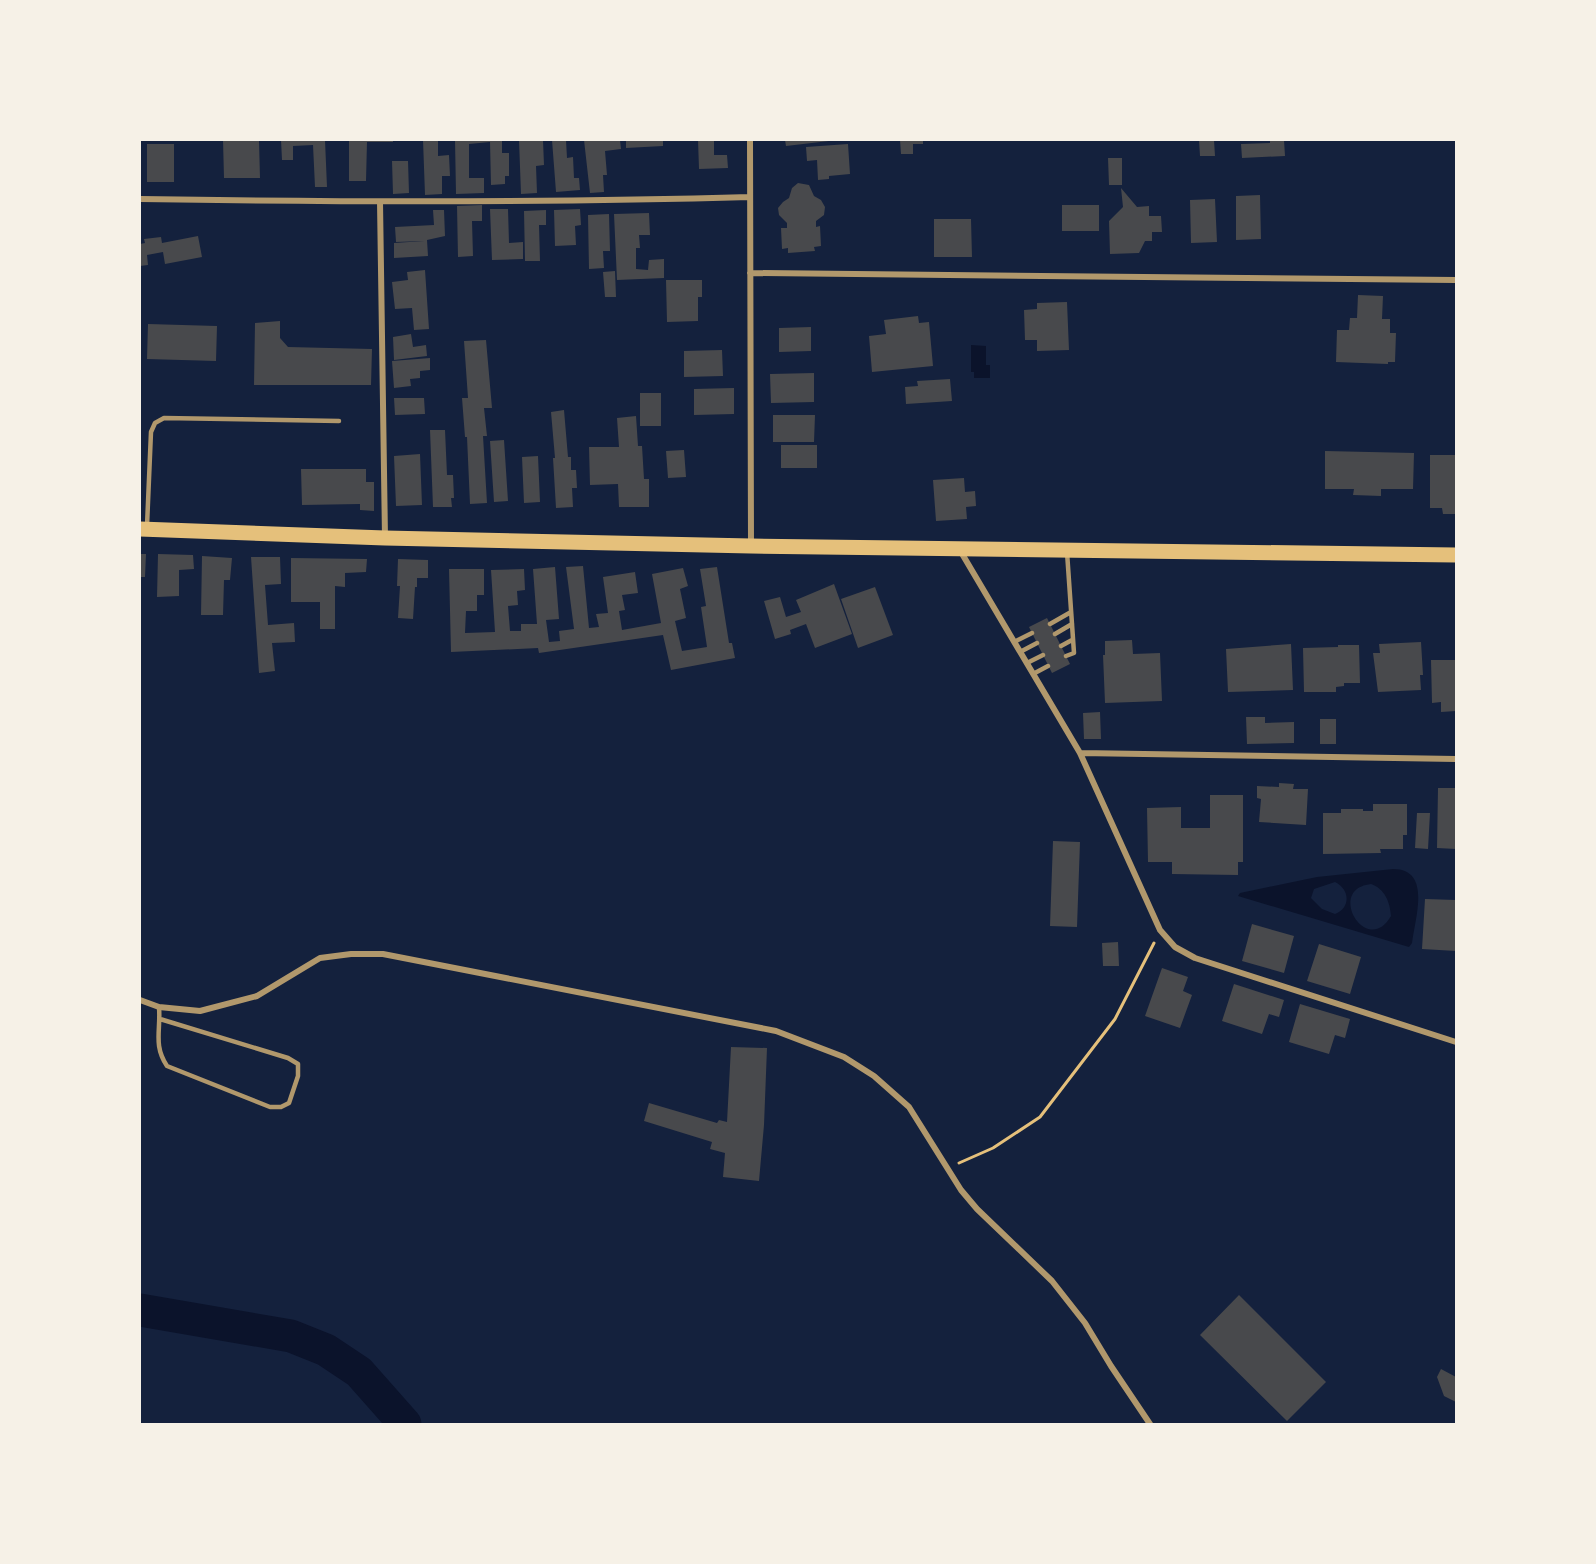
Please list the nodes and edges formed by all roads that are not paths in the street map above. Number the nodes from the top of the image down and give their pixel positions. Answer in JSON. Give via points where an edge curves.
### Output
{"nodes":[{"id":1,"x":750,"y":140,"type":"edge"},
{"id":2,"x":750,"y":197,"type":"junction"},
{"id":3,"x":140,"y":199,"type":"edge"},
{"id":4,"x":380,"y":202,"type":"junction"},
{"id":5,"x":750,"y":273,"type":"junction"},
{"id":6,"x":1456,"y":279,"type":"edge"},
{"id":7,"x":339,"y":421,"type":"dead end"},
{"id":8,"x":143,"y":529,"type":"edge"},
{"id":9,"x":385,"y":538,"type":"junction"},
{"id":10,"x":751,"y":546,"type":"junction"},
{"id":11,"x":959,"y":548,"type":"junction"},
{"id":12,"x":1066,"y":549,"type":"junction"},
{"id":13,"x":1456,"y":555,"type":"edge"},
{"id":14,"x":1071,"y":612,"type":"junction"},
{"id":15,"x":1050,"y":624,"type":"dead end"},
{"id":16,"x":1072,"y":624,"type":"junction"},
{"id":17,"x":1032,"y":633,"type":"dead end"},
{"id":18,"x":1055,"y":634,"type":"dead end"},
{"id":19,"x":1072,"y":640,"type":"junction"},
{"id":20,"x":1014,"y":642,"type":"junction"},
{"id":21,"x":1037,"y":643,"type":"dead end"},
{"id":22,"x":1061,"y":646,"type":"dead end"},
{"id":23,"x":1020,"y":652,"type":"junction"},
{"id":24,"x":1043,"y":655,"type":"dead end"},
{"id":25,"x":1066,"y":656,"type":"dead end"},
{"id":26,"x":1027,"y":663,"type":"junction"},
{"id":27,"x":1048,"y":666,"type":"dead end"},
{"id":28,"x":1033,"y":674,"type":"junction"},
{"id":29,"x":1080,"y":753,"type":"junction"},
{"id":30,"x":1456,"y":759,"type":"edge"},
{"id":31,"x":140,"y":1000,"type":"edge"},
{"id":32,"x":159,"y":1007,"type":"junction"},
{"id":33,"x":160,"y":1019,"type":"junction"},
{"id":34,"x":1456,"y":1042,"type":"edge"},
{"id":35,"x":1150,"y":1425,"type":"edge"}],
"edges":[{"from":1,"to":2,"type":"street"},
{"from":2,"to":4,"type":"street"},
{"from":2,"to":5,"type":"street"},
{"from":3,"to":4,"type":"street"},
{"from":4,"to":9,"type":"street"},
{"from":5,"to":6,"type":"street"},
{"from":5,"to":10,"type":"street"},
{"from":7,"to":8,"type":"lane","via":[[164,418],[155,423],[151,432]]},
{"from":8,"to":9,"type":"main road"},
{"from":9,"to":10,"type":"main road"},
{"from":10,"to":11,"type":"main road"},
{"from":11,"to":12,"type":"main road"},
{"from":11,"to":20,"type":"street"},
{"from":12,"to":13,"type":"main road"},
{"from":12,"to":14,"type":"lane"},
{"from":14,"to":15,"type":"lane"},
{"from":14,"to":16,"type":"lane"},
{"from":16,"to":18,"type":"lane"},
{"from":16,"to":19,"type":"lane"},
{"from":17,"to":20,"type":"lane"},
{"from":19,"to":22,"type":"lane"},
{"from":19,"to":25,"type":"lane","via":[[1074,653]]},
{"from":20,"to":23,"type":"street"},
{"from":21,"to":23,"type":"lane"},
{"from":23,"to":26,"type":"street"},
{"from":24,"to":26,"type":"lane"},
{"from":26,"to":28,"type":"street"},
{"from":27,"to":28,"type":"lane"},
{"from":28,"to":29,"type":"street"},
{"from":29,"to":30,"type":"street"},
{"from":29,"to":34,"type":"street","via":[[1160,930],[1175,947],[1195,958]]},
{"from":31,"to":32,"type":"street"},
{"from":32,"to":33,"type":"lane"},
{"from":32,"to":35,"type":"street","via":[[200,1011],[257,996],[320,958],[383,954],[776,1031],[844,1056],[909,1107],[961,1190],[1052,1281],[1085,1323]]},
{"from":33,"to":33,"type":"lane","via":[[158,1042],[166,1066],[270,1107],[290,1103],[298,1076],[297,1064],[288,1058]]}]}
